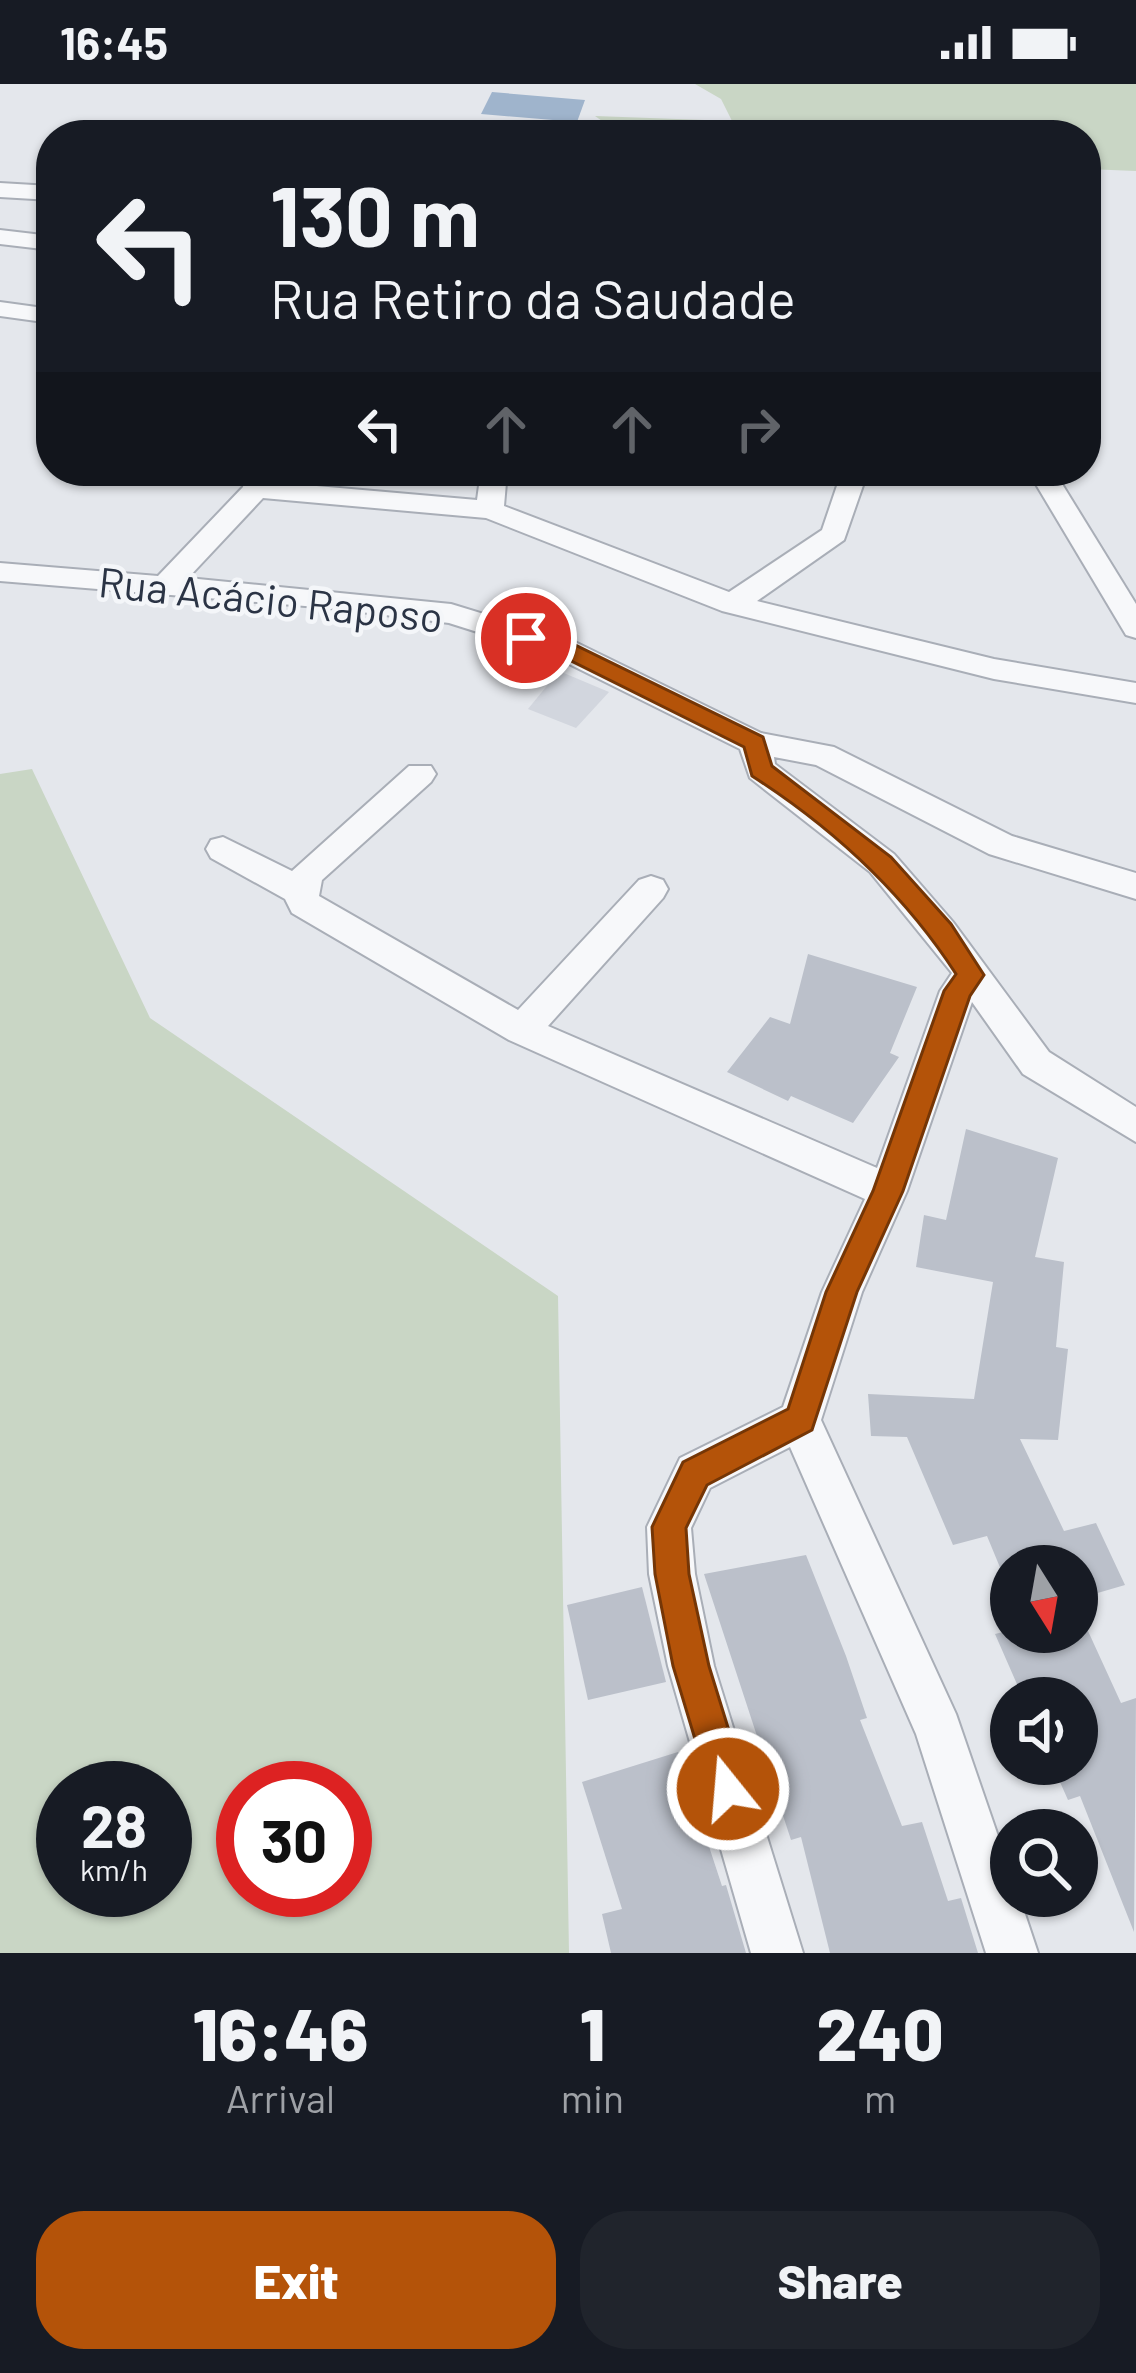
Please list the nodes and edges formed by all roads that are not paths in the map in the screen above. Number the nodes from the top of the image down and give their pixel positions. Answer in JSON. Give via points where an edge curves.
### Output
{"nodes":[{"id":1,"x":0,"y":191,"type":"edge"},
{"id":2,"x":36,"y":192,"type":"edge"},
{"id":3,"x":0,"y":237,"type":"edge"},
{"id":4,"x":36,"y":241,"type":"edge"},
{"id":5,"x":0,"y":309,"type":"edge"},
{"id":6,"x":36,"y":314,"type":"edge"},
{"id":7,"x":253,"y":486,"type":"edge"},
{"id":8,"x":304,"y":486,"type":"edge"},
{"id":9,"x":492,"y":486,"type":"edge"},
{"id":10,"x":850,"y":486,"type":"edge"},
{"id":11,"x":1050,"y":486,"type":"edge"},
{"id":12,"x":490,"y":510,"type":"junction"},
{"id":13,"x":0,"y":572,"type":"edge"},
{"id":14,"x":166,"y":585,"type":"junction"},
{"id":15,"x":731,"y":604,"type":"junction"},
{"id":16,"x":1136,"y":628,"type":"edge"},
{"id":17,"x":1136,"y":693,"type":"edge"},
{"id":18,"x":754,"y":742,"type":"junction"},
{"id":19,"x":420,"y":774,"type":"dead end"},
{"id":20,"x":223,"y":849,"type":"dead end"},
{"id":21,"x":1136,"y":886,"type":"edge"},
{"id":22,"x":651,"y":890,"type":"dead end"},
{"id":23,"x":301,"y":891,"type":"junction"},
{"id":24,"x":971,"y":975,"type":"junction"},
{"id":25,"x":522,"y":1030,"type":"junction"},
{"id":26,"x":1136,"y":1126,"type":"edge"},
{"id":27,"x":888,"y":1191,"type":"junction"},
{"id":28,"x":800,"y":1420,"type":"junction"},
{"id":29,"x":777,"y":1953,"type":"edge"},
{"id":30,"x":1012,"y":1953,"type":"edge"}],
"edges":[{"from":1,"to":2,"type":"street"},
{"from":3,"to":4,"type":"street"},
{"from":5,"to":6,"type":"street"},
{"from":7,"to":14,"type":"street"},
{"from":8,"to":12,"type":"street"},
{"from":9,"to":12,"type":"street"},
{"from":10,"to":15,"type":"street","via":[[834,534]]},
{"from":11,"to":16,"type":"street"},
{"from":12,"to":15,"type":"street"},
{"from":13,"to":14,"type":"street","name":"Rua Acácio Raposo"},
{"from":14,"to":18,"type":"street","name":"Rua Acácio Raposo","via":[[451,614],[565,649]]},
{"from":15,"to":17,"type":"street","via":[[994,669]]},
{"from":18,"to":21,"type":"street","name":"Rua Acácio Raposo","via":[[823,755],[1001,845]]},
{"from":18,"to":24,"type":"street","via":[[760,770],[882,863]]},
{"from":19,"to":23,"type":"street","via":[[309,872]]},
{"from":20,"to":23,"type":"street"},
{"from":22,"to":25,"type":"street"},
{"from":23,"to":25,"type":"street","via":[[304,904],[325,918]]},
{"from":24,"to":26,"type":"street","via":[[1036,1063]]},
{"from":24,"to":27,"type":"street","via":[[958,991]]},
{"from":25,"to":27,"type":"street"},
{"from":27,"to":28,"type":"street","via":[[842,1292]]},
{"from":28,"to":29,"type":"street","via":[[695,1473],[669,1527],[691,1666]]},
{"from":28,"to":30,"type":"street","via":[[940,1731]]}]}
